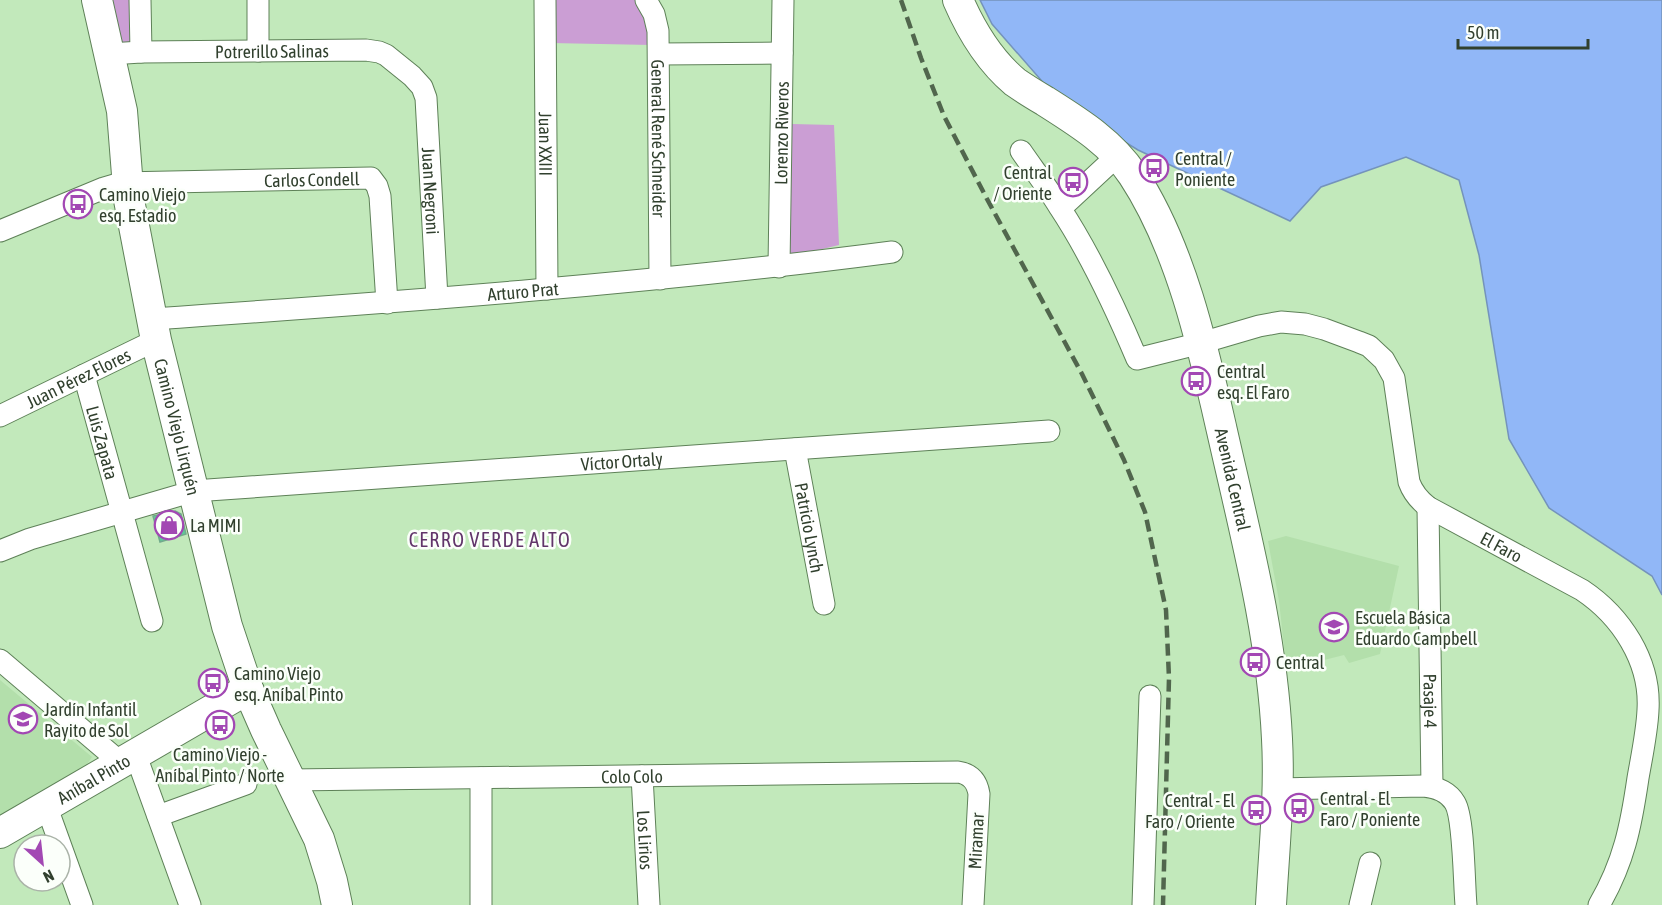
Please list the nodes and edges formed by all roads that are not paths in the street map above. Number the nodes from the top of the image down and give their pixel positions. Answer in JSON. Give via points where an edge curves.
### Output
{"nodes":[{"id":1,"x":97,"y":0,"type":"edge"},
{"id":2,"x":140,"y":0,"type":"edge"},
{"id":3,"x":258,"y":0,"type":"edge"},
{"id":4,"x":545,"y":0,"type":"edge"},
{"id":5,"x":646,"y":0,"type":"edge"},
{"id":6,"x":783,"y":0,"type":"edge"},
{"id":7,"x":958,"y":0,"type":"edge"},
{"id":8,"x":258,"y":51,"type":"junction"},
{"id":9,"x":141,"y":52,"type":"junction"},
{"id":10,"x":782,"y":52,"type":"junction"},
{"id":11,"x":110,"y":54,"type":"junction"},
{"id":12,"x":659,"y":54,"type":"junction"},
{"id":13,"x":422,"y":87,"type":"joint"},
{"id":14,"x":1021,"y":151,"type":"dead end"},
{"id":15,"x":1118,"y":155,"type":"junction"},
{"id":16,"x":127,"y":183,"type":"junction"},
{"id":17,"x":1061,"y":208,"type":"junction"},
{"id":18,"x":0,"y":231,"type":"edge"},
{"id":19,"x":891,"y":252,"type":"dead end"},
{"id":20,"x":779,"y":267,"type":"junction"},
{"id":21,"x":660,"y":279,"type":"junction"},
{"id":22,"x":547,"y":289,"type":"junction"},
{"id":23,"x":437,"y":298,"type":"junction"},
{"id":24,"x":387,"y":303,"type":"junction"},
{"id":25,"x":154,"y":329,"type":"junction"},
{"id":26,"x":1201,"y":343,"type":"junction"},
{"id":27,"x":84,"y":375,"type":"junction"},
{"id":28,"x":0,"y":416,"type":"edge"},
{"id":29,"x":1049,"y":431,"type":"dead end"},
{"id":30,"x":795,"y":449,"type":"junction"},
{"id":31,"x":194,"y":491,"type":"junction"},
{"id":32,"x":1428,"y":507,"type":"junction"},
{"id":33,"x":122,"y":512,"type":"junction"},
{"id":34,"x":0,"y":551,"type":"edge"},
{"id":35,"x":824,"y":604,"type":"dead end"},
{"id":36,"x":152,"y":621,"type":"dead end"},
{"id":37,"x":0,"y":660,"type":"edge"},
{"id":38,"x":248,"y":689,"type":"junction"},
{"id":39,"x":1150,"y":696,"type":"dead end"},
{"id":40,"x":127,"y":758,"type":"junction"},
{"id":41,"x":642,"y":776,"type":"junction"},
{"id":42,"x":481,"y":778,"type":"junction"},
{"id":43,"x":973,"y":779,"type":"joint"},
{"id":44,"x":290,"y":780,"type":"junction"},
{"id":45,"x":246,"y":784,"type":"dead end"},
{"id":46,"x":1432,"y":786,"type":"junction"},
{"id":47,"x":1277,"y":789,"type":"junction"},
{"id":48,"x":46,"y":805,"type":"junction"},
{"id":49,"x":158,"y":816,"type":"junction"},
{"id":50,"x":0,"y":833,"type":"edge"},
{"id":51,"x":1370,"y":863,"type":"dead end"},
{"id":52,"x":82,"y":905,"type":"edge"},
{"id":53,"x":190,"y":905,"type":"edge"},
{"id":54,"x":337,"y":905,"type":"edge"},
{"id":55,"x":481,"y":905,"type":"edge"},
{"id":56,"x":649,"y":905,"type":"edge"},
{"id":57,"x":973,"y":905,"type":"edge"},
{"id":58,"x":1143,"y":905,"type":"edge"},
{"id":59,"x":1271,"y":905,"type":"edge"},
{"id":60,"x":1360,"y":905,"type":"edge"},
{"id":61,"x":1466,"y":905,"type":"edge"},
{"id":62,"x":1599,"y":905,"type":"edge"}],
"edges":[{"from":1,"to":11,"type":"street","name":"Camino Viejo Lirquén"},
{"from":2,"to":9,"type":"street"},
{"from":3,"to":8,"type":"street"},
{"from":4,"to":22,"type":"street","name":"Juan XXIII"},
{"from":5,"to":12,"type":"street","name":"General René Schneider","via":[[657,23]]},
{"from":6,"to":10,"type":"street","name":"Lorenzo Riveros"},
{"from":7,"to":15,"type":"street","name":"Avenida Central","via":[[983,45],[1011,78],[1082,124]]},
{"from":8,"to":9,"type":"street","name":"Potrerillo Salinas"},
{"from":8,"to":13,"type":"street","name":"Potrerillo Salinas","via":[[379,52]]},
{"from":9,"to":11,"type":"street","name":"Potrerillo Salinas"},
{"from":10,"to":12,"type":"street"},
{"from":10,"to":20,"type":"street","name":"Lorenzo Riveros"},
{"from":11,"to":16,"type":"street","name":"Camino Viejo Lirquén","via":[[124,126]]},
{"from":12,"to":21,"type":"street","name":"General René Schneider"},
{"from":13,"to":23,"type":"street","name":"Juan Negroni","via":[[426,98]]},
{"from":14,"to":17,"type":"street"},
{"from":15,"to":17,"type":"street"},
{"from":15,"to":26,"type":"street","name":"Avenida Central","via":[[1161,225]]},
{"from":16,"to":18,"type":"street","via":[[104,188]]},
{"from":16,"to":24,"type":"street","name":"Carlos Condell","via":[[371,178],[380,196]]},
{"from":16,"to":25,"type":"street","name":"Camino Viejo Lirquén"},
{"from":17,"to":26,"type":"street","name":"El Faro","via":[[1099,276],[1137,359]]},
{"from":19,"to":20,"type":"street","name":"Arturo Prat"},
{"from":20,"to":21,"type":"street","name":"Arturo Prat"},
{"from":21,"to":22,"type":"street","name":"Arturo Prat"},
{"from":22,"to":23,"type":"street","name":"Arturo Prat"},
{"from":23,"to":24,"type":"street","name":"Arturo Prat"},
{"from":24,"to":25,"type":"street","name":"Arturo Prat"},
{"from":25,"to":27,"type":"street","name":"Juan Pérez Flores"},
{"from":25,"to":31,"type":"street","name":"Camino Viejo Lirquén"},
{"from":26,"to":32,"type":"street","name":"El Faro","via":[[1281,322],[1324,329],[1369,346],[1384,360],[1394,378],[1409,482]]},
{"from":26,"to":47,"type":"street","name":"Avenida Central","via":[[1264,626],[1277,738]]},
{"from":27,"to":28,"type":"street","name":"Juan Pérez Flores"},
{"from":27,"to":33,"type":"street","name":"Luis Zapata"},
{"from":29,"to":30,"type":"street","name":"Víctor Ortaly"},
{"from":30,"to":31,"type":"street","name":"Víctor Ortaly"},
{"from":30,"to":35,"type":"street","name":"Patricio Lynch"},
{"from":31,"to":33,"type":"street"},
{"from":31,"to":38,"type":"street","name":"Camino Viejo Lirquén","via":[[227,626]]},
{"from":32,"to":46,"type":"street","name":"Pasaje 4"},
{"from":32,"to":62,"type":"street","name":"El Faro","via":[[1596,599],[1617,621],[1640,660],[1648,709],[1633,809],[1621,860]]},
{"from":33,"to":34,"type":"street"},
{"from":33,"to":36,"type":"street","name":"Luis Zapata"},
{"from":37,"to":40,"type":"street"},
{"from":38,"to":40,"type":"street","name":"Aníbal Pinto"},
{"from":38,"to":44,"type":"street","name":"Camino Viejo Lirquén"},
{"from":39,"to":58,"type":"street"},
{"from":40,"to":48,"type":"street","name":"Aníbal Pinto"},
{"from":40,"to":49,"type":"street"},
{"from":41,"to":42,"type":"street","name":"Colo Colo"},
{"from":41,"to":43,"type":"street","name":"Colo Colo","via":[[958,772]]},
{"from":41,"to":56,"type":"street","name":"Los Lirios"},
{"from":42,"to":44,"type":"street","name":"Colo Colo"},
{"from":42,"to":55,"type":"street"},
{"from":43,"to":57,"type":"street","name":"Miramar","via":[[979,794]]},
{"from":44,"to":54,"type":"street","name":"Camino Viejo Lirquén","via":[[322,849]]},
{"from":45,"to":49,"type":"street"},
{"from":46,"to":47,"type":"street"},
{"from":46,"to":61,"type":"street","via":[[1451,797],[1459,811]]},
{"from":47,"to":59,"type":"street","name":"Avenida Central"},
{"from":48,"to":50,"type":"street","name":"Aníbal Pinto"},
{"from":48,"to":52,"type":"street"},
{"from":49,"to":53,"type":"street"},
{"from":51,"to":60,"type":"street"}]}
